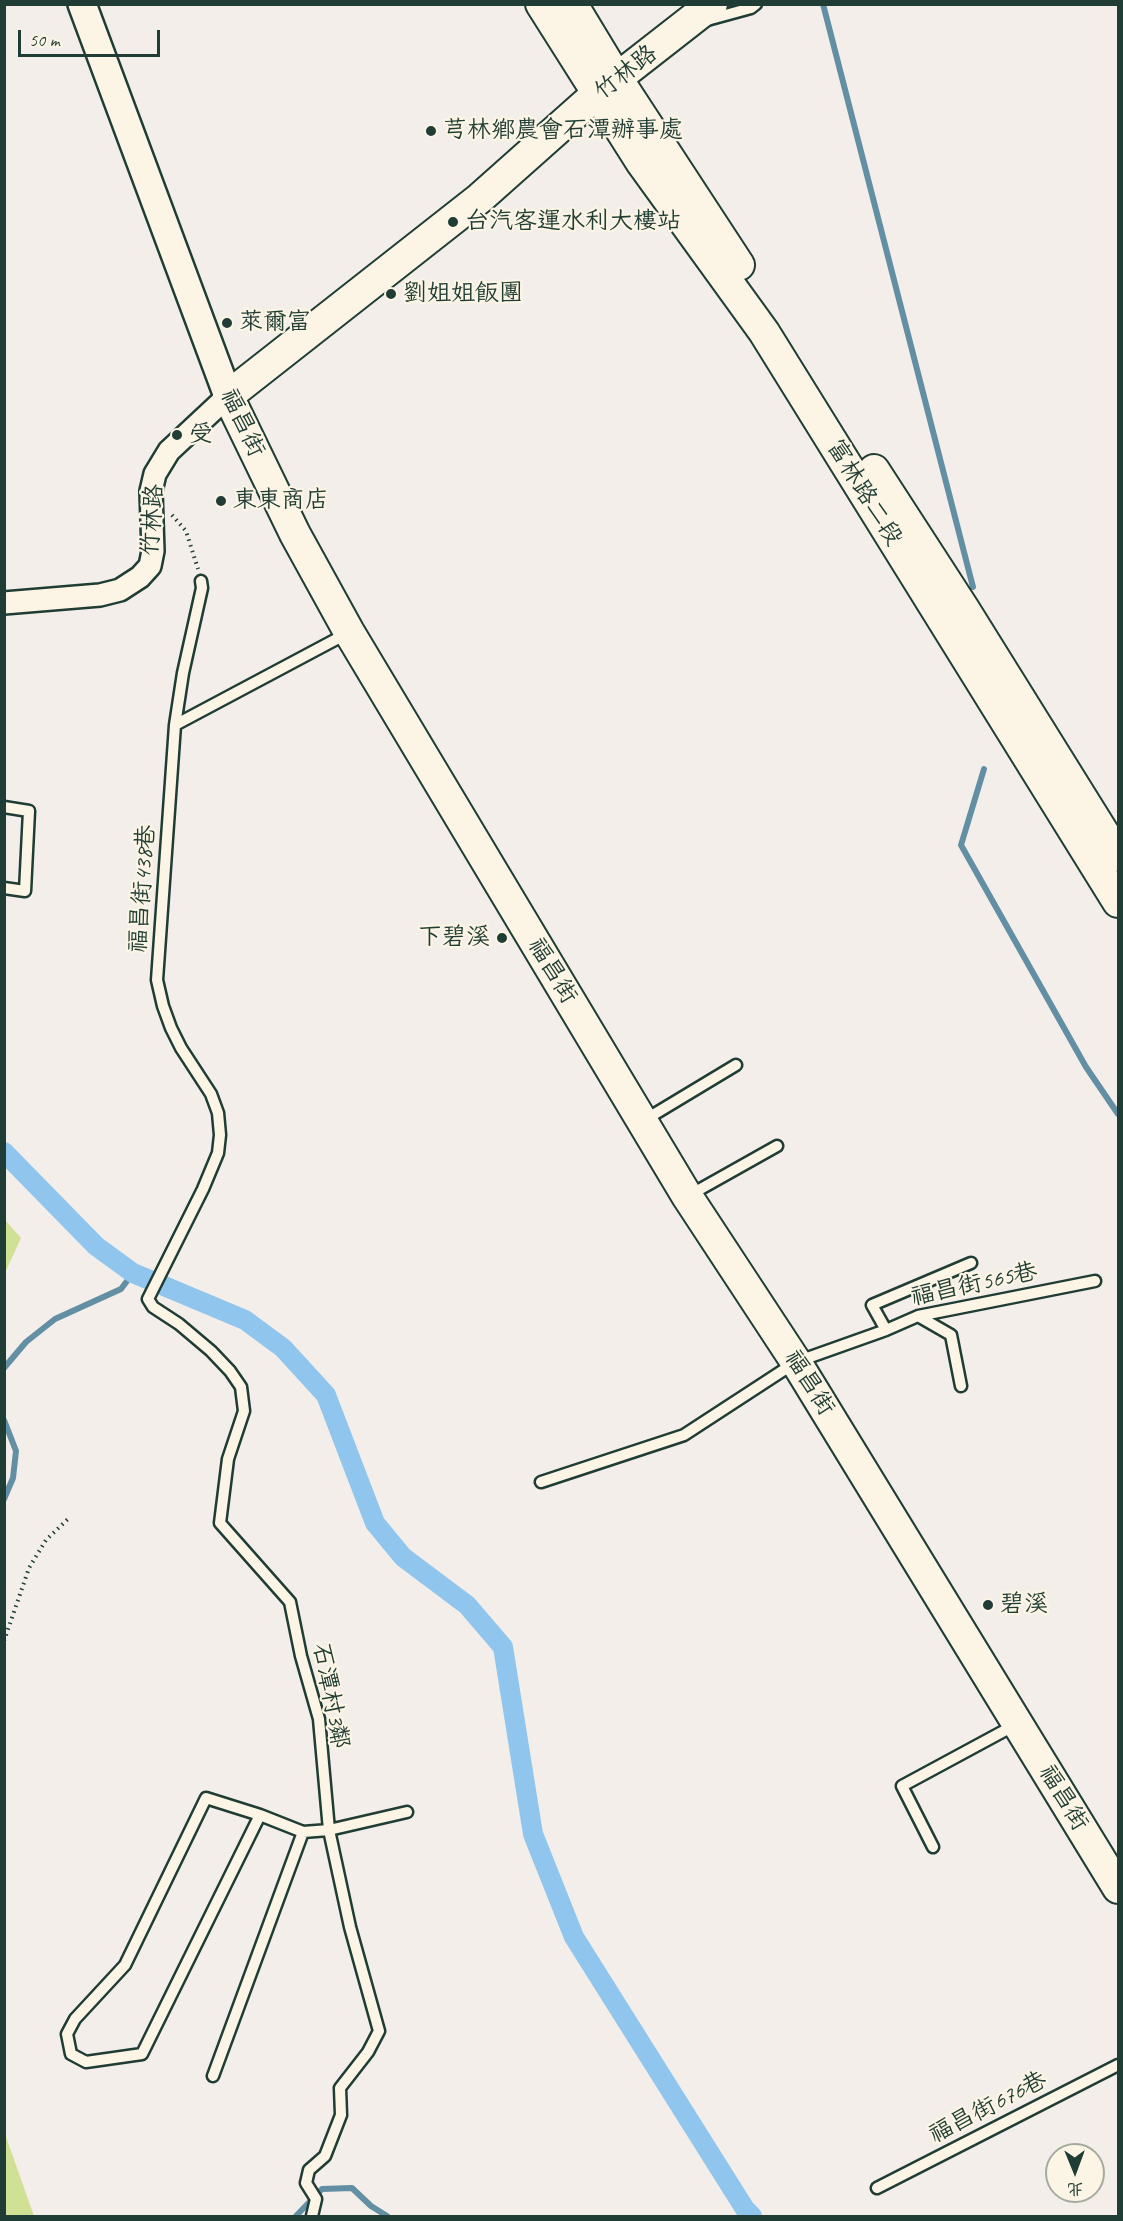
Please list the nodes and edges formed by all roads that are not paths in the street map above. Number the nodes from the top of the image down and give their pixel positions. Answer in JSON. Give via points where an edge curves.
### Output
{"nodes":[{"id":1,"x":82,"y":4,"type":"edge"},
{"id":2,"x":541,"y":4,"type":"edge"},
{"id":3,"x":572,"y":4,"type":"edge"},
{"id":4,"x":712,"y":4,"type":"edge"},
{"id":5,"x":756,"y":4,"type":"edge"},
{"id":6,"x":694,"y":15,"type":"edge"},
{"id":7,"x":608,"y":87,"type":"junction"},
{"id":8,"x":228,"y":396,"type":"junction"},
{"id":9,"x":201,"y":581,"type":"road end"},
{"id":10,"x":4,"y":603,"type":"edge"},
{"id":11,"x":349,"y":632,"type":"junction"},
{"id":12,"x":175,"y":725,"type":"junction"},
{"id":13,"x":4,"y":807,"type":"edge"},
{"id":14,"x":1107,"y":841,"type":"edge"},
{"id":15,"x":4,"y":888,"type":"edge"},
{"id":16,"x":1119,"y":902,"type":"edge"},
{"id":17,"x":736,"y":1065,"type":"dead end"},
{"id":18,"x":643,"y":1121,"type":"junction"},
{"id":19,"x":777,"y":1146,"type":"dead end"},
{"id":20,"x":687,"y":1196,"type":"junction"},
{"id":21,"x":182,"y":1231,"type":"joint"},
{"id":22,"x":971,"y":1263,"type":"dead end"},
{"id":23,"x":1095,"y":1281,"type":"dead end"},
{"id":24,"x":918,"y":1316,"type":"junction"},
{"id":25,"x":886,"y":1330,"type":"junction"},
{"id":26,"x":796,"y":1362,"type":"junction"},
{"id":27,"x":961,"y":1386,"type":"dead end"},
{"id":28,"x":541,"y":1482,"type":"dead end"},
{"id":29,"x":1017,"y":1723,"type":"junction"},
{"id":30,"x":407,"y":1812,"type":"dead end"},
{"id":31,"x":260,"y":1815,"type":"junction"},
{"id":32,"x":329,"y":1830,"type":"junction"},
{"id":33,"x":303,"y":1832,"type":"junction"},
{"id":34,"x":933,"y":1847,"type":"dead end"},
{"id":35,"x":1119,"y":1888,"type":"edge"},
{"id":36,"x":1119,"y":2065,"type":"edge"},
{"id":37,"x":213,"y":2076,"type":"dead end"},
{"id":38,"x":877,"y":2188,"type":"dead end"},
{"id":39,"x":312,"y":2217,"type":"edge"}],
"edges":[{"from":1,"to":8,"type":"street","name":"福昌街"},
{"from":2,"to":7,"type":"main road"},
{"from":3,"to":7,"type":"main road"},
{"from":4,"to":6,"type":"main road","name":"竹林路"},
{"from":5,"to":6,"type":"lane","via":[[752,8]]},
{"from":6,"to":7,"type":"main road","name":"竹林路"},
{"from":7,"to":8,"type":"main road","name":"竹林路","via":[[480,198]]},
{"from":7,"to":14,"type":"main road","name":"富林路二段","via":[[640,162],[764,332],[1041,755]]},
{"from":8,"to":10,"type":"street","name":"竹林路","via":[[169,451],[155,474],[153,550],[150,566],[140,578],[120,590],[100,595]]},
{"from":8,"to":11,"type":"main road","name":"福昌街","via":[[294,534]]},
{"from":9,"to":12,"type":"lane","name":"福昌街438巷"},
{"from":11,"to":12,"type":"lane"},
{"from":11,"to":18,"type":"main road","name":"福昌街"},
{"from":12,"to":21,"type":"lane","name":"福昌街438巷","via":[[157,980],[171,1028],[211,1094],[220,1135],[218,1153]]},
{"from":13,"to":15,"type":"lane","via":[[28,811],[25,891]]},
{"from":14,"to":16,"type":"main road","name":"富林路二段"},
{"from":17,"to":18,"type":"lane"},
{"from":18,"to":20,"type":"main road","name":"福昌街"},
{"from":19,"to":20,"type":"lane"},
{"from":20,"to":26,"type":"main road","name":"福昌街"},
{"from":21,"to":32,"type":"lane","name":"石潭村3鄰","via":[[148,1299],[211,1351],[241,1387],[244,1411],[228,1459],[220,1523],[291,1602],[319,1719]]},
{"from":22,"to":25,"type":"lane","via":[[872,1305]]},
{"from":23,"to":24,"type":"lane","name":"福昌街565巷"},
{"from":24,"to":25,"type":"lane","name":"福昌街565巷"},
{"from":24,"to":27,"type":"lane","via":[[951,1335]]},
{"from":25,"to":26,"type":"lane","name":"福昌街565巷"},
{"from":26,"to":28,"type":"lane","name":"福昌街565巷","via":[[684,1435]]},
{"from":26,"to":29,"type":"main road","name":"福昌街"},
{"from":29,"to":34,"type":"lane","via":[[902,1786]]},
{"from":29,"to":35,"type":"main road","name":"福昌街"},
{"from":30,"to":32,"type":"lane"},
{"from":31,"to":31,"type":"lane","via":[[206,1798],[125,1965],[75,2019],[67,2034],[71,2054],[86,2061],[142,2054]]},
{"from":31,"to":33,"type":"lane"},
{"from":32,"to":33,"type":"lane"},
{"from":32,"to":39,"type":"lane","name":"石潭村3鄰","via":[[350,1927],[379,2031],[340,2088],[341,2115],[325,2156],[309,2170],[306,2183],[316,2199]]},
{"from":33,"to":37,"type":"lane"},
{"from":36,"to":38,"type":"lane","name":"福昌街676巷"}]}
